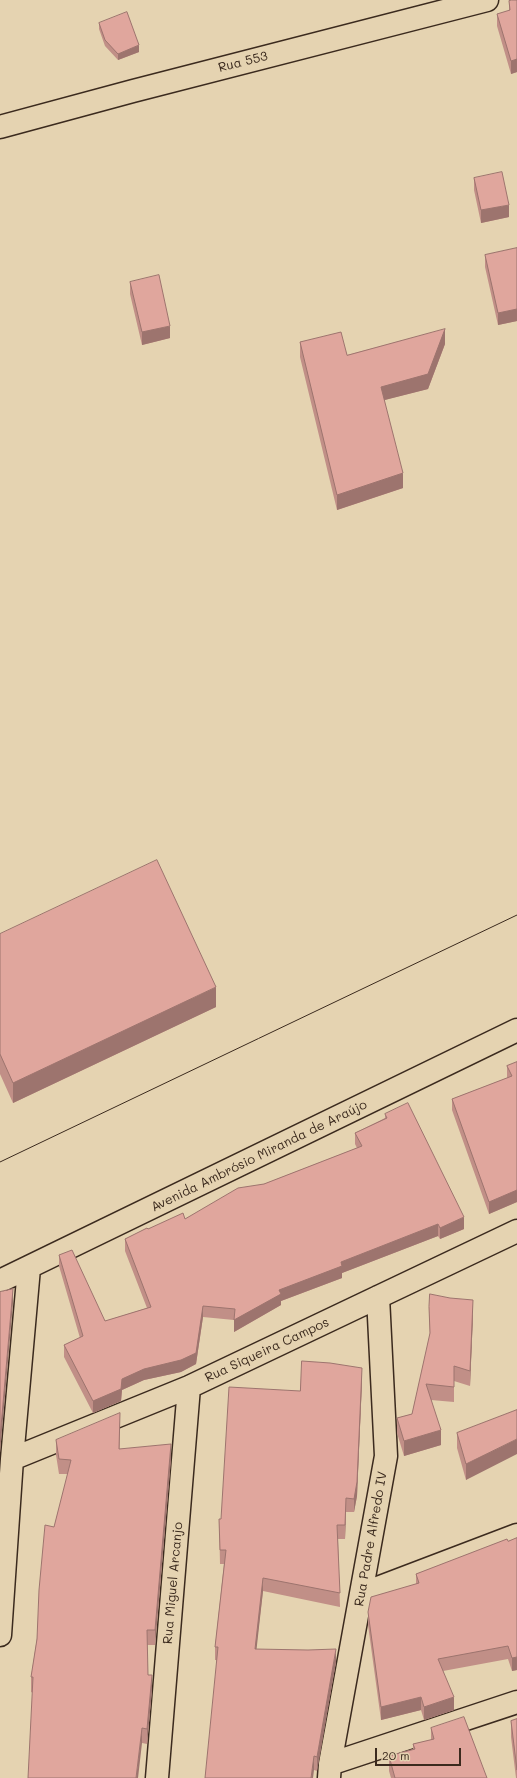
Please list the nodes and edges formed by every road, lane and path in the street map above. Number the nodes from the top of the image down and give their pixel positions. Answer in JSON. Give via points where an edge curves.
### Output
{"nodes":[{"id":1,"x":488,"y":0,"type":"edge"},
{"id":2,"x":0,"y":127,"type":"edge"},
{"id":3,"x":517,"y":1030,"type":"edge"},
{"id":4,"x":517,"y":1231,"type":"edge"},
{"id":5,"x":29,"y":1268,"type":"junction"},
{"id":6,"x":0,"y":1281,"type":"edge"},
{"id":7,"x":378,"y":1297,"type":"junction"},
{"id":8,"x":189,"y":1387,"type":"junction"},
{"id":9,"x":12,"y":1459,"type":"junction"},
{"id":10,"x":517,"y":1535,"type":"edge"},
{"id":11,"x":362,"y":1594,"type":"junction"},
{"id":12,"x":0,"y":1635,"type":"edge"},
{"id":13,"x":517,"y":1702,"type":"edge"},
{"id":14,"x":330,"y":1771,"type":"edge"},
{"id":15,"x":157,"y":1778,"type":"edge"}],
"edges":[{"from":1,"to":2,"type":"street","name":"Rua 553"},
{"from":3,"to":5,"type":"street","name":"Avenida Ambrósio Miranda de Araújo"},
{"from":4,"to":7,"type":"street","name":"Rua Siqueira Campos"},
{"from":5,"to":6,"type":"street","name":"Avenida Ambrósio Miranda de Araújo"},
{"from":5,"to":9,"type":"street"},
{"from":7,"to":8,"type":"street","name":"Rua Siqueira Campos"},
{"from":7,"to":11,"type":"street","name":"Rua Padre Alfredo IV","via":[[386,1456]]},
{"from":8,"to":9,"type":"street","name":"Rua Siqueira Campos"},
{"from":8,"to":15,"type":"street","name":"Rua Miguel Arcanjo"},
{"from":9,"to":12,"type":"street"},
{"from":10,"to":11,"type":"street"},
{"from":11,"to":14,"type":"street","name":"Rua Padre Alfredo IV"},
{"from":13,"to":14,"type":"street"}]}
